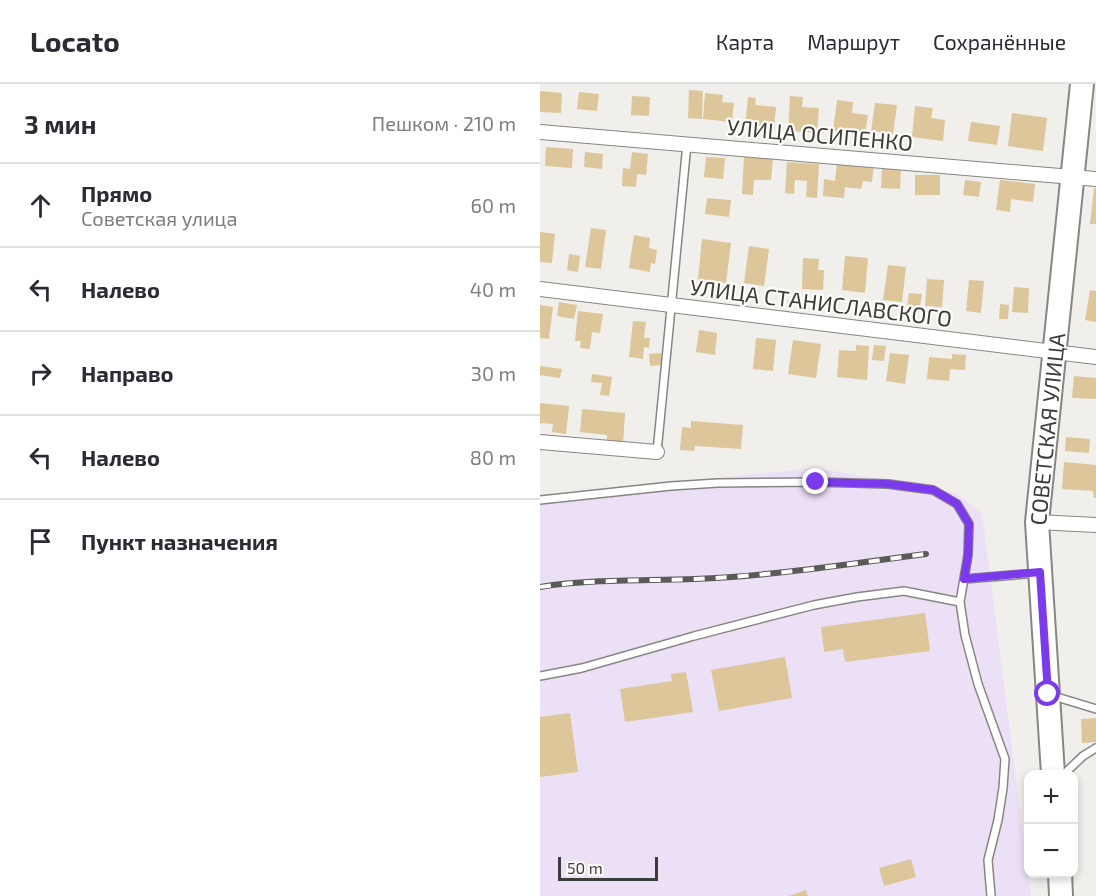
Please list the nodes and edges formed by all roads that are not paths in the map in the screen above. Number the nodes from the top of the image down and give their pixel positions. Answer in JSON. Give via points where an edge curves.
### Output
{"nodes":[{"id":1,"x":1082,"y":84,"type":"edge"},
{"id":2,"x":540,"y":132,"type":"edge"},
{"id":3,"x":687,"y":144,"type":"junction"},
{"id":4,"x":1071,"y":177,"type":"junction"},
{"id":5,"x":1096,"y":179,"type":"edge"},
{"id":6,"x":540,"y":289,"type":"edge"},
{"id":7,"x":672,"y":305,"type":"junction"},
{"id":8,"x":1054,"y":352,"type":"junction"},
{"id":9,"x":1096,"y":357,"type":"edge"},
{"id":10,"x":540,"y":442,"type":"edge"},
{"id":11,"x":657,"y":452,"type":"joint"},
{"id":12,"x":540,"y":500,"type":"edge"},
{"id":13,"x":1037,"y":522,"type":"junction"},
{"id":14,"x":1096,"y":525,"type":"edge"},
{"id":15,"x":1040,"y":572,"type":"junction"},
{"id":16,"x":964,"y":579,"type":"junction"},
{"id":17,"x":960,"y":603,"type":"junction"},
{"id":18,"x":540,"y":676,"type":"edge"},
{"id":19,"x":1048,"y":694,"type":"junction"},
{"id":20,"x":1096,"y":710,"type":"edge"},
{"id":21,"x":1096,"y":748,"type":"edge"},
{"id":22,"x":1053,"y":770,"type":"edge"},
{"id":23,"x":1068,"y":770,"type":"edge"},
{"id":24,"x":1060,"y":878,"type":"edge"},
{"id":25,"x":991,"y":896,"type":"edge"},
{"id":26,"x":1061,"y":896,"type":"edge"}],
"edges":[{"from":1,"to":4,"type":"main road","name":"СОВЕТСКАЯ УЛИЦА"},
{"from":2,"to":3,"type":"street","name":"УЛИЦА ОСИПЕНКО"},
{"from":3,"to":4,"type":"street","name":"УЛИЦА ОСИПЕНКО"},
{"from":3,"to":7,"type":"lane"},
{"from":4,"to":5,"type":"street","name":"УЛИЦА ОСИПЕНКО"},
{"from":4,"to":8,"type":"main road","name":"СОВЕТСКАЯ УЛИЦА"},
{"from":6,"to":7,"type":"street","name":"УЛИЦА СТАНИСЛАВСКОГО"},
{"from":7,"to":8,"type":"street","name":"УЛИЦА СТАНИСЛАВСКОГО"},
{"from":7,"to":11,"type":"lane"},
{"from":8,"to":9,"type":"street","name":"УЛИЦА СТАНИСЛАВСКОГО"},
{"from":8,"to":13,"type":"main road","name":"СОВЕТСКАЯ УЛИЦА"},
{"from":10,"to":11,"type":"street"},
{"from":12,"to":16,"type":"lane","via":[[717,483],[888,484],[933,490],[957,504],[969,524]]},
{"from":13,"to":14,"type":"street"},
{"from":13,"to":15,"type":"main road","name":"СОВЕТСКАЯ УЛИЦА"},
{"from":15,"to":16,"type":"lane"},
{"from":15,"to":19,"type":"main road","name":"СОВЕТСКАЯ УЛИЦА"},
{"from":16,"to":17,"type":"lane"},
{"from":17,"to":18,"type":"lane","via":[[904,591],[857,597]]},
{"from":17,"to":25,"type":"lane","via":[[978,684],[1005,759],[1004,788],[988,860]]},
{"from":19,"to":20,"type":"lane"},
{"from":19,"to":22,"type":"main road","name":"СОВЕТСКАЯ УЛИЦА"},
{"from":21,"to":23,"type":"lane"},
{"from":24,"to":26,"type":"main road"}]}
